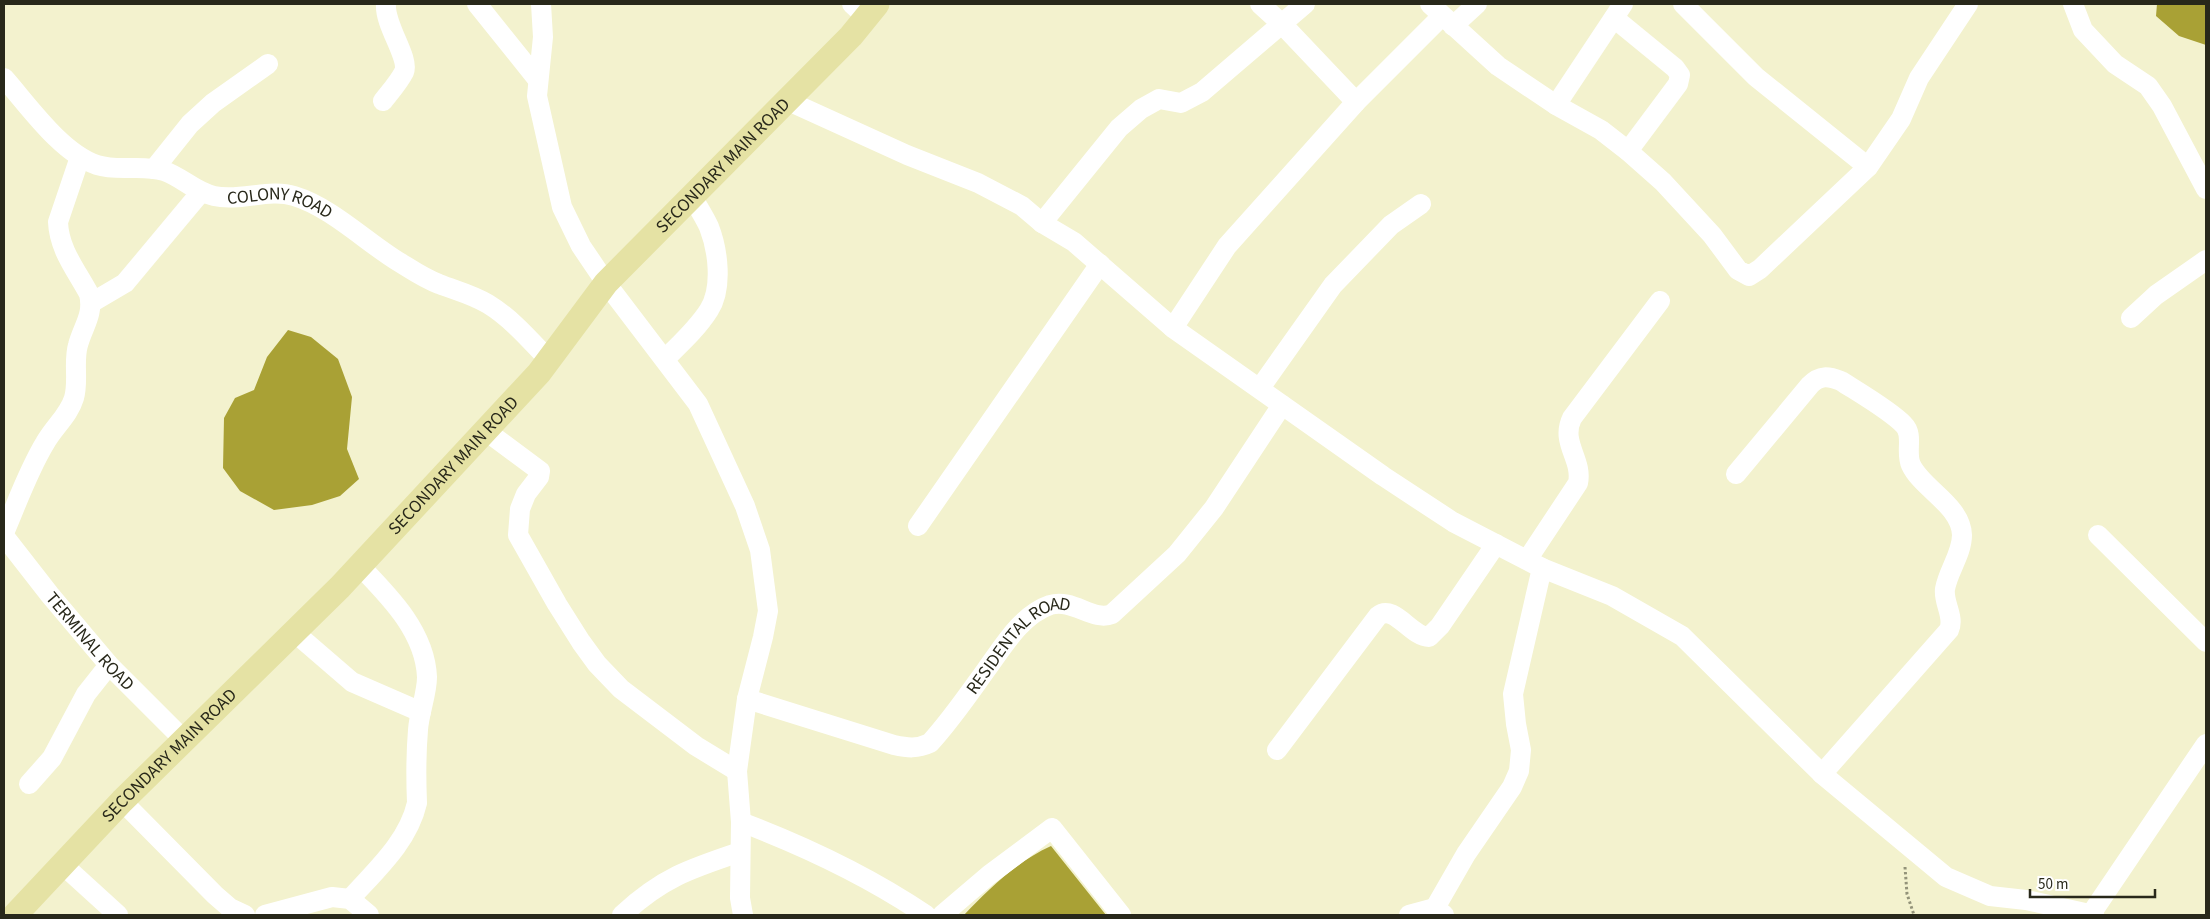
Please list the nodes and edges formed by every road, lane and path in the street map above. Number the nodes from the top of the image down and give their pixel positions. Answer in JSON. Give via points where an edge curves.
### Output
{"nodes":[{"id":1,"x":386,"y":4,"type":"edge"},
{"id":2,"x":477,"y":4,"type":"edge"},
{"id":3,"x":541,"y":4,"type":"edge"},
{"id":4,"x":1260,"y":4,"type":"edge"},
{"id":5,"x":1305,"y":4,"type":"edge"},
{"id":6,"x":1477,"y":4,"type":"edge"},
{"id":7,"x":1683,"y":4,"type":"edge"},
{"id":8,"x":1968,"y":4,"type":"edge"},
{"id":9,"x":2073,"y":4,"type":"edge"},
{"id":10,"x":865,"y":8,"type":"edge"},
{"id":11,"x":1619,"y":11,"type":"edge"},
{"id":12,"x":1442,"y":15,"type":"edge"},
{"id":13,"x":1282,"y":24,"type":"junction"},
{"id":14,"x":268,"y":64,"type":"dead end"},
{"id":15,"x":4,"y":78,"type":"edge"},
{"id":16,"x":538,"y":80,"type":"junction"},
{"id":17,"x":786,"y":100,"type":"junction"},
{"id":18,"x":383,"y":101,"type":"dead end"},
{"id":19,"x":1356,"y":102,"type":"junction"},
{"id":20,"x":1556,"y":105,"type":"junction"},
{"id":21,"x":1628,"y":151,"type":"junction"},
{"id":22,"x":80,"y":157,"type":"junction"},
{"id":23,"x":1868,"y":167,"type":"junction"},
{"id":24,"x":154,"y":169,"type":"junction"},
{"id":25,"x":2206,"y":189,"type":"edge"},
{"id":26,"x":201,"y":192,"type":"junction"},
{"id":27,"x":692,"y":196,"type":"junction"},
{"id":28,"x":1421,"y":204,"type":"dead end"},
{"id":29,"x":1042,"y":223,"type":"junction"},
{"id":30,"x":2206,"y":260,"type":"edge"},
{"id":31,"x":1100,"y":264,"type":"junction"},
{"id":32,"x":606,"y":283,"type":"junction"},
{"id":33,"x":1660,"y":301,"type":"dead end"},
{"id":34,"x":91,"y":303,"type":"junction"},
{"id":35,"x":2131,"y":318,"type":"dead end"},
{"id":36,"x":1173,"y":328,"type":"junction"},
{"id":37,"x":665,"y":359,"type":"junction"},
{"id":38,"x":549,"y":360,"type":"junction"},
{"id":39,"x":1260,"y":388,"type":"junction"},
{"id":40,"x":1282,"y":405,"type":"junction"},
{"id":41,"x":486,"y":431,"type":"junction"},
{"id":42,"x":1736,"y":474,"type":"dead end"},
{"id":43,"x":918,"y":526,"type":"dead end"},
{"id":44,"x":4,"y":535,"type":"edge"},
{"id":45,"x":2098,"y":535,"type":"dead end"},
{"id":46,"x":1496,"y":544,"type":"junction"},
{"id":47,"x":1534,"y":564,"type":"junction"},
{"id":48,"x":359,"y":565,"type":"junction"},
{"id":49,"x":294,"y":632,"type":"junction"},
{"id":50,"x":2206,"y":642,"type":"edge"},
{"id":51,"x":109,"y":665,"type":"junction"},
{"id":52,"x":748,"y":699,"type":"junction"},
{"id":53,"x":421,"y":712,"type":"junction"},
{"id":54,"x":183,"y":739,"type":"junction"},
{"id":55,"x":2206,"y":744,"type":"edge"},
{"id":56,"x":1277,"y":750,"type":"dead end"},
{"id":57,"x":737,"y":771,"type":"junction"},
{"id":58,"x":1822,"y":774,"type":"junction"},
{"id":59,"x":29,"y":784,"type":"dead end"},
{"id":60,"x":122,"y":801,"type":"junction"},
{"id":61,"x":741,"y":822,"type":"junction"},
{"id":62,"x":1893,"y":834,"type":"junction"},
{"id":63,"x":740,"y":852,"type":"junction"},
{"id":64,"x":62,"y":864,"type":"junction"},
{"id":65,"x":350,"y":899,"type":"junction"},
{"id":66,"x":1439,"y":911,"type":"edge"},
{"id":67,"x":2092,"y":914,"type":"edge"},
{"id":68,"x":15,"y":915,"type":"edge"},
{"id":69,"x":118,"y":915,"type":"edge"},
{"id":70,"x":245,"y":915,"type":"edge"},
{"id":71,"x":265,"y":915,"type":"edge"},
{"id":72,"x":369,"y":915,"type":"edge"},
{"id":73,"x":622,"y":915,"type":"edge"},
{"id":74,"x":743,"y":915,"type":"edge"},
{"id":75,"x":926,"y":915,"type":"edge"},
{"id":76,"x":942,"y":915,"type":"edge"},
{"id":77,"x":1121,"y":915,"type":"edge"},
{"id":78,"x":1409,"y":915,"type":"edge"},
{"id":79,"x":1914,"y":915,"type":"edge"}],
"edges":[{"from":1,"to":18,"type":"street","via":[[389,26],[405,66]]},
{"from":2,"to":16,"type":"street"},
{"from":3,"to":16,"type":"street","via":[[544,37]]},
{"from":4,"to":13,"type":"street"},
{"from":5,"to":13,"type":"street"},
{"from":6,"to":12,"type":"street"},
{"from":7,"to":23,"type":"street","via":[[1756,77]]},
{"from":8,"to":23,"type":"street","via":[[1919,78],[1901,119]]},
{"from":9,"to":25,"type":"street","via":[[2083,30],[2115,64],[2148,86]]},
{"from":10,"to":17,"type":"main road","name":"SECONDARY MAIN ROAD","via":[[851,36]]},
{"from":11,"to":20,"type":"street"},
{"from":11,"to":21,"type":"street","via":[[1680,75],[1678,84]]},
{"from":12,"to":19,"type":"street"},
{"from":12,"to":20,"type":"street","via":[[1498,66]]},
{"from":13,"to":19,"type":"street"},
{"from":13,"to":29,"type":"street","via":[[1202,92],[1181,103],[1159,99],[1130,118]]},
{"from":14,"to":24,"type":"street","via":[[213,103],[190,124]]},
{"from":15,"to":22,"type":"street","name":"COLONY ROAD","via":[[44,124]]},
{"from":16,"to":32,"type":"street","via":[[536,96],[562,207],[581,246]]},
{"from":17,"to":27,"type":"main road","name":"SECONDARY MAIN ROAD"},
{"from":17,"to":29,"type":"street","via":[[978,183],[1022,206]]},
{"from":19,"to":36,"type":"street","via":[[1227,246]]},
{"from":20,"to":21,"type":"street","via":[[1601,130]]},
{"from":21,"to":23,"type":"street","via":[[1663,182],[1712,235],[1738,270],[1748,276],[1760,270]]},
{"from":22,"to":24,"type":"street","name":"COLONY ROAD","via":[[96,165],[113,168]]},
{"from":22,"to":34,"type":"street","via":[[58,222],[58,234]]},
{"from":24,"to":26,"type":"street","name":"COLONY ROAD","via":[[175,175]]},
{"from":26,"to":34,"type":"street","via":[[126,283]]},
{"from":26,"to":38,"type":"street","name":"COLONY ROAD","via":[[227,197],[292,195],[309,202],[420,274],[488,304],[506,317]]},
{"from":27,"to":32,"type":"main road","name":"SECONDARY MAIN ROAD"},
{"from":27,"to":37,"type":"street","via":[[709,227],[718,279],[715,295],[702,320]]},
{"from":28,"to":39,"type":"street","via":[[1391,225],[1332,285]]},
{"from":29,"to":31,"type":"street","via":[[1074,242]]},
{"from":30,"to":35,"type":"street","via":[[2156,295]]},
{"from":31,"to":36,"type":"street"},
{"from":31,"to":43,"type":"street"},
{"from":32,"to":37,"type":"street"},
{"from":32,"to":38,"type":"main road","name":"SECONDARY MAIN ROAD"},
{"from":33,"to":47,"type":"street","via":[[1572,418],[1567,432],[1578,468],[1578,483]]},
{"from":34,"to":44,"type":"street","via":[[91,312],[78,345],[74,397],[45,442]]},
{"from":36,"to":39,"type":"street"},
{"from":37,"to":52,"type":"street","via":[[698,404],[745,506],[760,550],[768,612]]},
{"from":38,"to":41,"type":"main road","name":"SECONDARY MAIN ROAD"},
{"from":39,"to":40,"type":"street"},
{"from":40,"to":46,"type":"street","via":[[1453,522]]},
{"from":40,"to":52,"type":"street","name":"RESIDENTAL ROAD","via":[[1214,508],[1177,554],[1112,614],[1099,616],[1061,603],[1045,607],[1032,616],[1008,640],[930,743],[910,748],[894,745]]},
{"from":41,"to":48,"type":"main road","name":"SECONDARY MAIN ROAD"},
{"from":41,"to":57,"type":"street","via":[[540,471],[520,509],[518,535],[557,604],[597,664],[621,689],[696,746]]},
{"from":42,"to":58,"type":"street","via":[[1810,385],[1816,379],[1830,377],[1903,423],[1909,435],[1911,465],[1951,510],[1962,533],[1945,590],[1951,621],[1949,630]]},
{"from":44,"to":51,"type":"street","name":"TERMINAL ROAD"},
{"from":45,"to":50,"type":"street"},
{"from":46,"to":47,"type":"street"},
{"from":46,"to":56,"type":"street","via":[[1429,637],[1388,612],[1381,613]]},
{"from":47,"to":58,"type":"street","via":[[1612,596],[1682,636]]},
{"from":47,"to":66,"type":"street","via":[[1513,694],[1521,750],[1520,771],[1512,788],[1466,854]]},
{"from":48,"to":49,"type":"main road","name":"SECONDARY MAIN ROAD"},
{"from":48,"to":53,"type":"street","via":[[396,605],[410,626],[422,654],[426,677]]},
{"from":49,"to":53,"type":"street","via":[[352,682]]},
{"from":49,"to":54,"type":"main road","name":"SECONDARY MAIN ROAD"},
{"from":51,"to":54,"type":"street","name":"TERMINAL ROAD"},
{"from":51,"to":59,"type":"street","via":[[86,694],[52,758]]},
{"from":52,"to":57,"type":"street"},
{"from":53,"to":65,"type":"street","via":[[417,803],[410,825]]},
{"from":54,"to":60,"type":"main road","name":"SECONDARY MAIN ROAD"},
{"from":55,"to":67,"type":"street"},
{"from":57,"to":61,"type":"street"},
{"from":58,"to":62,"type":"street"},
{"from":60,"to":64,"type":"main road","name":"SECONDARY MAIN ROAD"},
{"from":60,"to":70,"type":"street","via":[[224,903]]},
{"from":61,"to":63,"type":"street"},
{"from":61,"to":75,"type":"street","via":[[790,840],[849,868]]},
{"from":62,"to":67,"type":"street","via":[[1946,877],[1990,896]]},
{"from":62,"to":79,"type":"path","via":[[1905,867],[1907,894]]},
{"from":63,"to":73,"type":"street","via":[[686,870],[642,896]]},
{"from":63,"to":74,"type":"street"},
{"from":64,"to":68,"type":"main road","name":"SECONDARY MAIN ROAD"},
{"from":64,"to":69,"type":"street"},
{"from":65,"to":71,"type":"street","via":[[332,896]]},
{"from":65,"to":72,"type":"street"},
{"from":66,"to":78,"type":"street"},
{"from":76,"to":77,"type":"street","via":[[1052,828]]}]}
